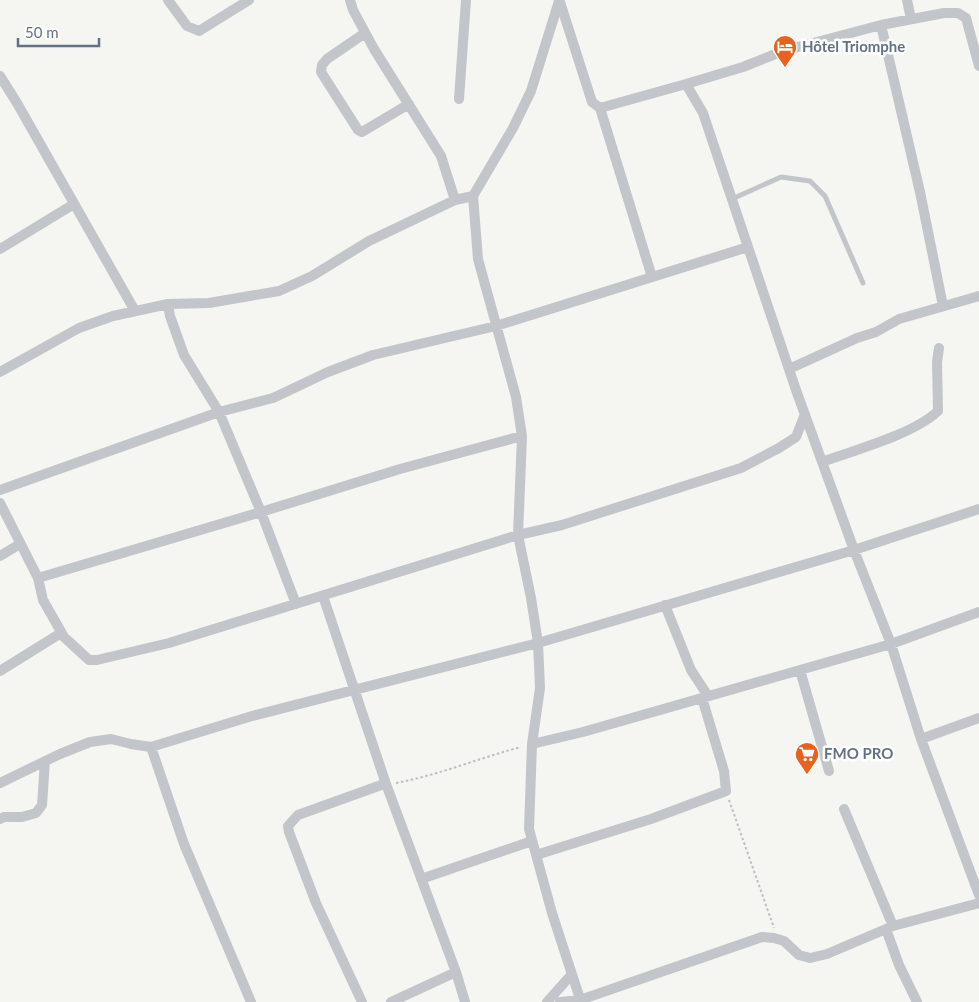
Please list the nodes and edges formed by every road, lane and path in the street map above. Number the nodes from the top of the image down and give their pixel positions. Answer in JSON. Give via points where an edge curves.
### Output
{"nodes":[{"id":1,"x":168,"y":0,"type":"edge"},
{"id":2,"x":249,"y":0,"type":"edge"},
{"id":3,"x":350,"y":0,"type":"edge"},
{"id":4,"x":466,"y":0,"type":"edge"},
{"id":5,"x":907,"y":0,"type":"edge"},
{"id":6,"x":559,"y":1,"type":"edge"},
{"id":7,"x":911,"y":20,"type":"junction"},
{"id":8,"x":881,"y":25,"type":"junction"},
{"id":9,"x":365,"y":33,"type":"junction"},
{"id":10,"x":977,"y":52,"type":"edge"},
{"id":11,"x":979,"y":66,"type":"edge"},
{"id":12,"x":0,"y":76,"type":"edge"},
{"id":13,"x":686,"y":84,"type":"junction"},
{"id":14,"x":460,"y":99,"type":"dead end"},
{"id":15,"x":409,"y":104,"type":"junction"},
{"id":16,"x":600,"y":108,"type":"junction"},
{"id":17,"x":473,"y":196,"type":"junction"},
{"id":18,"x":732,"y":199,"type":"junction"},
{"id":19,"x":455,"y":200,"type":"junction"},
{"id":20,"x":74,"y":204,"type":"junction"},
{"id":21,"x":748,"y":247,"type":"junction"},
{"id":22,"x":0,"y":249,"type":"edge"},
{"id":23,"x":652,"y":277,"type":"junction"},
{"id":24,"x":863,"y":282,"type":"dead end"},
{"id":25,"x":979,"y":296,"type":"edge"},
{"id":26,"x":168,"y":304,"type":"junction"},
{"id":27,"x":942,"y":306,"type":"junction"},
{"id":28,"x":135,"y":311,"type":"junction"},
{"id":29,"x":496,"y":326,"type":"junction"},
{"id":30,"x":940,"y":348,"type":"dead end"},
{"id":31,"x":789,"y":369,"type":"junction"},
{"id":32,"x":0,"y":372,"type":"edge"},
{"id":33,"x":219,"y":412,"type":"junction"},
{"id":34,"x":805,"y":414,"type":"junction"},
{"id":35,"x":522,"y":436,"type":"junction"},
{"id":36,"x":822,"y":462,"type":"junction"},
{"id":37,"x":0,"y":490,"type":"edge"},
{"id":38,"x":0,"y":503,"type":"edge"},
{"id":39,"x":979,"y":509,"type":"edge"},
{"id":40,"x":261,"y":512,"type":"junction"},
{"id":41,"x":518,"y":535,"type":"junction"},
{"id":42,"x":20,"y":544,"type":"junction"},
{"id":43,"x":854,"y":550,"type":"junction"},
{"id":44,"x":0,"y":556,"type":"edge"},
{"id":45,"x":38,"y":578,"type":"junction"},
{"id":46,"x":323,"y":596,"type":"junction"},
{"id":47,"x":296,"y":604,"type":"junction"},
{"id":48,"x":666,"y":606,"type":"junction"},
{"id":49,"x":979,"y":612,"type":"edge"},
{"id":50,"x":61,"y":632,"type":"junction"},
{"id":51,"x":538,"y":642,"type":"junction"},
{"id":52,"x":890,"y":644,"type":"junction"},
{"id":53,"x":800,"y":670,"type":"junction"},
{"id":54,"x":0,"y":671,"type":"edge"},
{"id":55,"x":354,"y":690,"type":"junction"},
{"id":56,"x":705,"y":697,"type":"junction"},
{"id":57,"x":979,"y":718,"type":"edge"},
{"id":58,"x":921,"y":738,"type":"junction"},
{"id":59,"x":532,"y":744,"type":"junction"},
{"id":60,"x":151,"y":747,"type":"junction"},
{"id":61,"x":45,"y":761,"type":"junction"},
{"id":62,"x":829,"y":771,"type":"dead end"},
{"id":63,"x":0,"y":783,"type":"edge"},
{"id":64,"x":386,"y":784,"type":"junction"},
{"id":65,"x":726,"y":791,"type":"junction"},
{"id":66,"x":844,"y":809,"type":"dead end"},
{"id":67,"x":0,"y":819,"type":"edge"},
{"id":68,"x":532,"y":841,"type":"junction"},
{"id":69,"x":536,"y":855,"type":"junction"},
{"id":70,"x":422,"y":879,"type":"junction"},
{"id":71,"x":979,"y":895,"type":"edge"},
{"id":72,"x":979,"y":903,"type":"edge"},
{"id":73,"x":890,"y":928,"type":"junction"},
{"id":74,"x":778,"y":939,"type":"junction"},
{"id":75,"x":456,"y":972,"type":"junction"},
{"id":76,"x":572,"y":974,"type":"junction"},
{"id":77,"x":580,"y":1001,"type":"edge"},
{"id":78,"x":252,"y":1002,"type":"edge"},
{"id":79,"x":362,"y":1002,"type":"edge"},
{"id":80,"x":391,"y":1002,"type":"edge"},
{"id":81,"x":465,"y":1002,"type":"edge"},
{"id":82,"x":547,"y":1002,"type":"edge"},
{"id":83,"x":560,"y":1002,"type":"edge"},
{"id":84,"x":917,"y":1002,"type":"edge"}],
"edges":[{"from":1,"to":2,"type":"street","via":[[187,26],[199,31]]},
{"from":3,"to":9,"type":"street"},
{"from":4,"to":14,"type":"street"},
{"from":5,"to":7,"type":"street"},
{"from":6,"to":16,"type":"street","via":[[592,102]]},
{"from":6,"to":17,"type":"street","via":[[531,91]]},
{"from":7,"to":8,"type":"street"},
{"from":7,"to":10,"type":"street","via":[[958,13],[966,18]]},
{"from":8,"to":13,"type":"street","via":[[783,51]]},
{"from":8,"to":27,"type":"street","via":[[920,192]]},
{"from":9,"to":15,"type":"street"},
{"from":9,"to":15,"type":"street","via":[[328,59],[321,72],[362,132]]},
{"from":10,"to":11,"type":"street"},
{"from":12,"to":20,"type":"street"},
{"from":13,"to":16,"type":"street"},
{"from":13,"to":18,"type":"street","via":[[703,114]]},
{"from":15,"to":19,"type":"street","via":[[441,156]]},
{"from":16,"to":23,"type":"street"},
{"from":17,"to":19,"type":"street"},
{"from":17,"to":29,"type":"street","via":[[478,259]]},
{"from":18,"to":21,"type":"street"},
{"from":18,"to":24,"type":"lane","via":[[781,177],[810,180],[826,196]]},
{"from":19,"to":26,"type":"street","via":[[368,241],[312,276],[278,291],[209,303]]},
{"from":20,"to":22,"type":"street"},
{"from":20,"to":28,"type":"street"},
{"from":21,"to":23,"type":"street"},
{"from":21,"to":31,"type":"street"},
{"from":23,"to":29,"type":"street"},
{"from":25,"to":27,"type":"street"},
{"from":26,"to":28,"type":"street"},
{"from":26,"to":33,"type":"street","via":[[184,355]]},
{"from":27,"to":31,"type":"street","via":[[899,318],[876,332]]},
{"from":28,"to":32,"type":"street","via":[[78,328]]},
{"from":29,"to":33,"type":"street","via":[[373,356],[328,372],[273,398]]},
{"from":29,"to":35,"type":"street","via":[[516,397]]},
{"from":30,"to":36,"type":"street","via":[[937,362],[938,411],[928,421]]},
{"from":31,"to":34,"type":"street"},
{"from":33,"to":37,"type":"street"},
{"from":33,"to":40,"type":"street"},
{"from":34,"to":36,"type":"street"},
{"from":34,"to":41,"type":"street","via":[[796,437],[741,468],[562,525]]},
{"from":35,"to":40,"type":"street"},
{"from":35,"to":41,"type":"street"},
{"from":36,"to":43,"type":"street"},
{"from":38,"to":42,"type":"street"},
{"from":39,"to":43,"type":"street"},
{"from":40,"to":45,"type":"street"},
{"from":40,"to":47,"type":"street"},
{"from":41,"to":46,"type":"street"},
{"from":41,"to":51,"type":"street"},
{"from":42,"to":44,"type":"street"},
{"from":42,"to":45,"type":"street"},
{"from":43,"to":48,"type":"street"},
{"from":43,"to":52,"type":"street"},
{"from":45,"to":50,"type":"street","via":[[43,600]]},
{"from":46,"to":47,"type":"street"},
{"from":46,"to":55,"type":"street"},
{"from":47,"to":50,"type":"street","via":[[169,643],[97,660],[89,660]]},
{"from":48,"to":51,"type":"street"},
{"from":48,"to":56,"type":"street"},
{"from":49,"to":52,"type":"street"},
{"from":50,"to":54,"type":"street"},
{"from":51,"to":55,"type":"street"},
{"from":51,"to":59,"type":"street","via":[[540,688]]},
{"from":52,"to":53,"type":"street"},
{"from":52,"to":58,"type":"street"},
{"from":53,"to":56,"type":"street"},
{"from":53,"to":62,"type":"street"},
{"from":55,"to":60,"type":"street","via":[[252,716]]},
{"from":55,"to":64,"type":"street"},
{"from":56,"to":59,"type":"street"},
{"from":56,"to":65,"type":"street"},
{"from":57,"to":58,"type":"street"},
{"from":58,"to":71,"type":"street"},
{"from":59,"to":64,"type":"path","via":[[440,772]]},
{"from":59,"to":68,"type":"street","via":[[529,829]]},
{"from":60,"to":61,"type":"street","via":[[111,739],[90,742]]},
{"from":60,"to":78,"type":"street","via":[[184,844]]},
{"from":61,"to":63,"type":"street"},
{"from":61,"to":67,"type":"street","via":[[42,805],[36,813]]},
{"from":64,"to":70,"type":"street"},
{"from":64,"to":79,"type":"street","via":[[298,815],[288,826],[316,903]]},
{"from":65,"to":69,"type":"street","via":[[651,819]]},
{"from":65,"to":74,"type":"path"},
{"from":66,"to":73,"type":"street"},
{"from":68,"to":69,"type":"street"},
{"from":68,"to":70,"type":"street"},
{"from":69,"to":76,"type":"street"},
{"from":70,"to":75,"type":"street"},
{"from":72,"to":73,"type":"street"},
{"from":73,"to":74,"type":"street","via":[[810,958],[798,955]]},
{"from":73,"to":84,"type":"street","via":[[899,965]]},
{"from":74,"to":77,"type":"street","via":[[762,937]]},
{"from":75,"to":80,"type":"street"},
{"from":75,"to":81,"type":"street"},
{"from":76,"to":77,"type":"street"},
{"from":76,"to":82,"type":"street"},
{"from":77,"to":83,"type":"street"}]}
